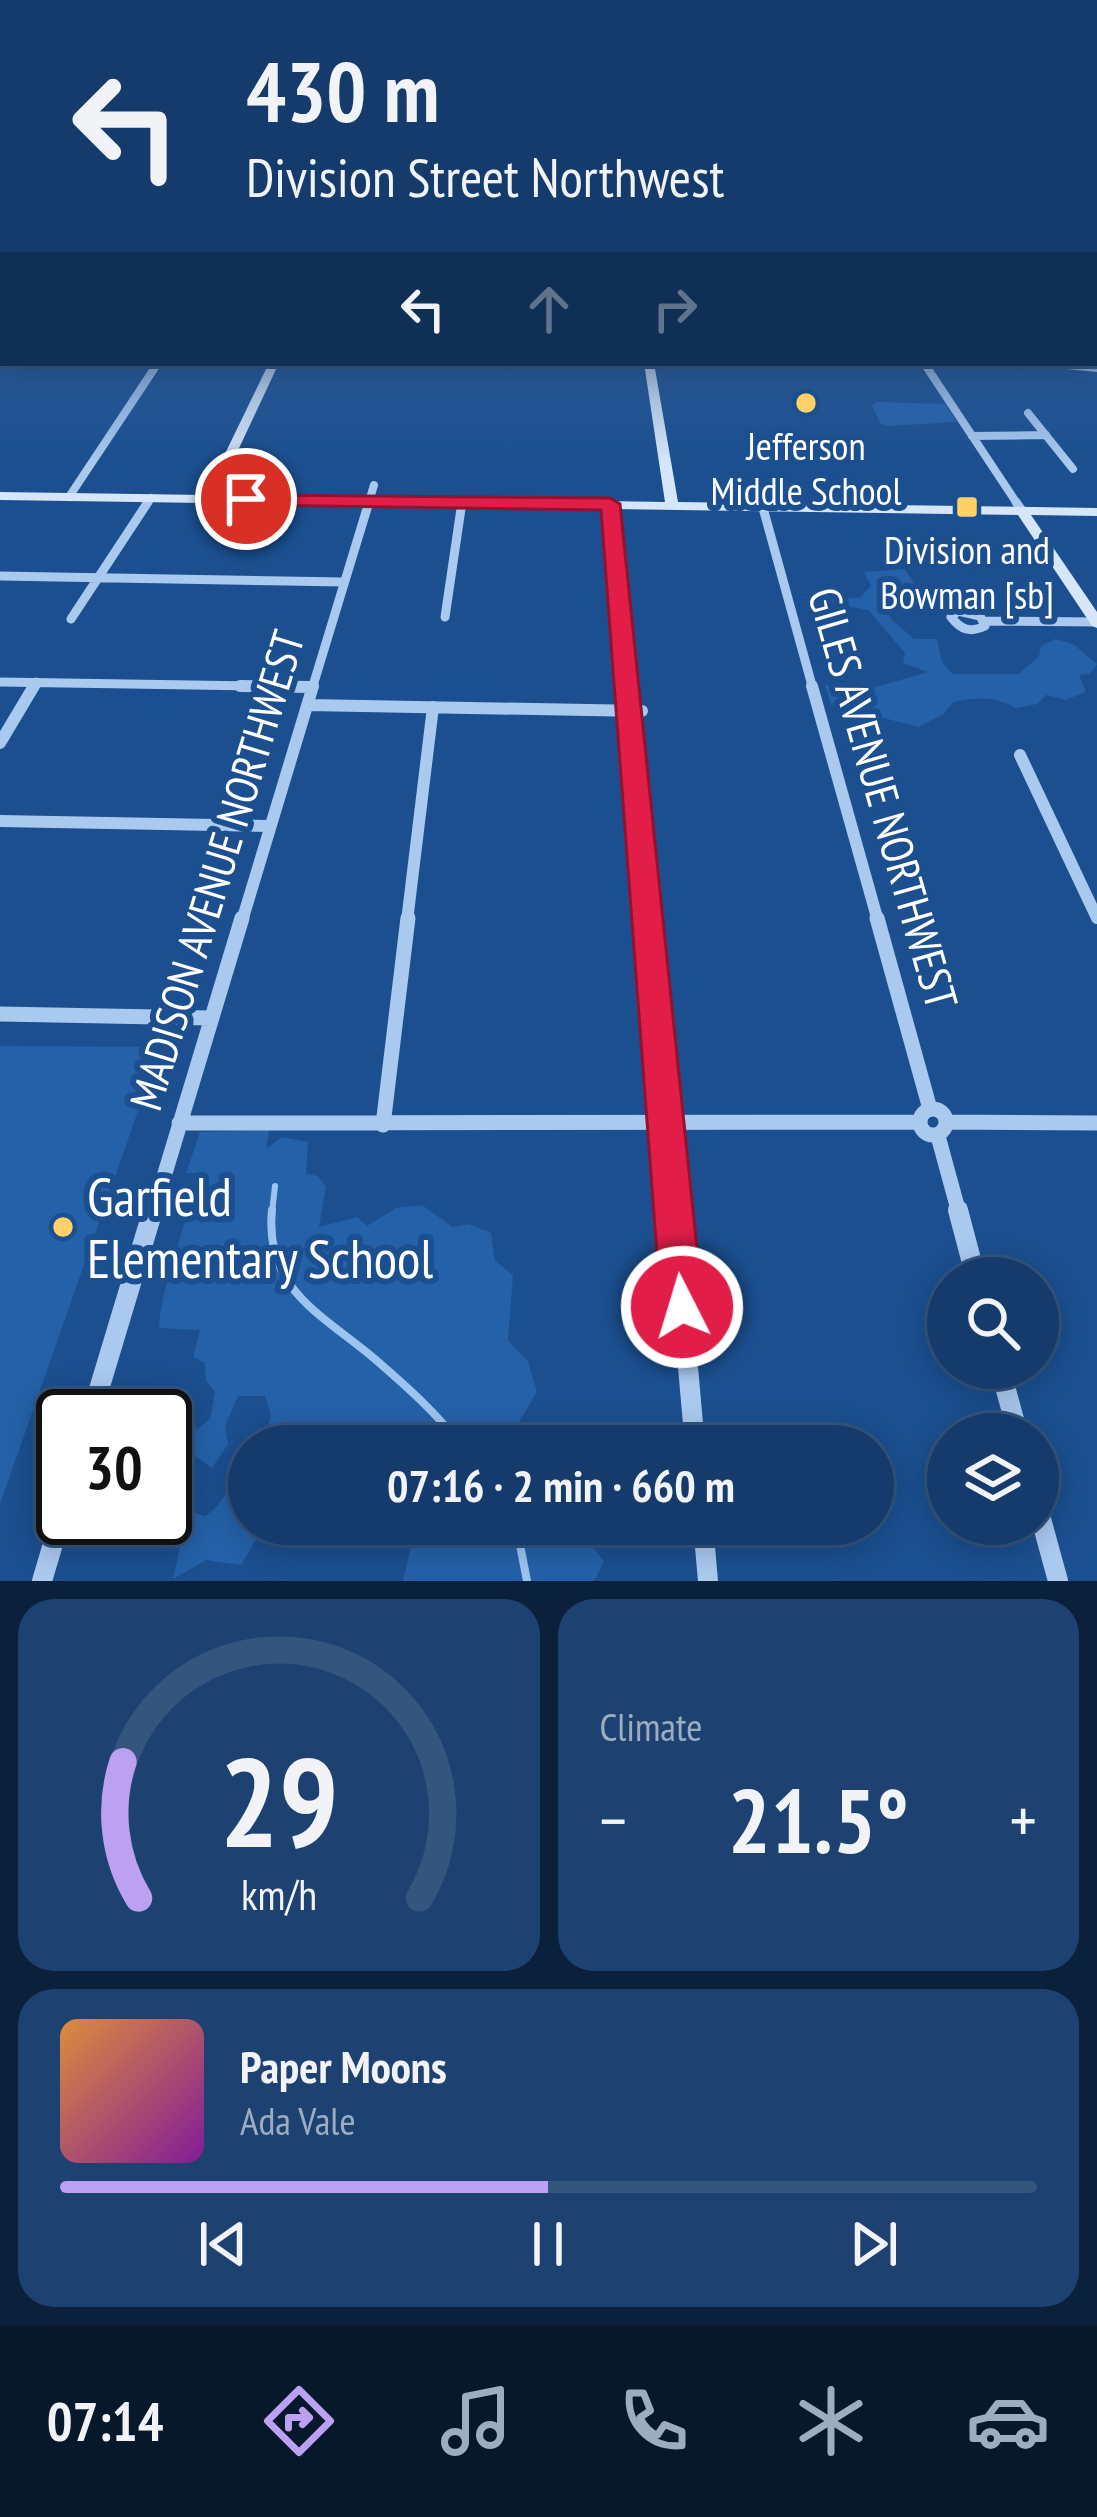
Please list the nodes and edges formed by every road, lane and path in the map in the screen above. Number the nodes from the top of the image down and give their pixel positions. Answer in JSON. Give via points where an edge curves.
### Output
{"nodes":[{"id":1,"x":156,"y":366,"type":"edge"},
{"id":2,"x":273,"y":366,"type":"edge"},
{"id":3,"x":650,"y":366,"type":"edge"},
{"id":4,"x":926,"y":366,"type":"edge"},
{"id":5,"x":1065,"y":366,"type":"edge"},
{"id":6,"x":1096,"y":368,"type":"edge"},
{"id":7,"x":1028,"y":412,"type":"dead end"},
{"id":8,"x":1046,"y":435,"type":"junction"},
{"id":9,"x":972,"y":436,"type":"junction"},
{"id":10,"x":1073,"y":469,"type":"dead end"},
{"id":11,"x":372,"y":492,"type":"junction"},
{"id":12,"x":0,"y":496,"type":"edge"},
{"id":13,"x":69,"y":497,"type":"junction"},
{"id":14,"x":151,"y":498,"type":"junction"},
{"id":15,"x":209,"y":499,"type":"junction"},
{"id":16,"x":462,"y":502,"type":"junction"},
{"id":17,"x":610,"y":504,"type":"junction"},
{"id":18,"x":673,"y":506,"type":"junction"},
{"id":19,"x":763,"y":508,"type":"junction"},
{"id":20,"x":1023,"y":512,"type":"junction"},
{"id":21,"x":1097,"y":512,"type":"edge"},
{"id":22,"x":0,"y":576,"type":"edge"},
{"id":23,"x":100,"y":578,"type":"junction"},
{"id":24,"x":344,"y":582,"type":"junction"},
{"id":25,"x":445,"y":617,"type":"dead end"},
{"id":26,"x":71,"y":619,"type":"dead end"},
{"id":27,"x":984,"y":621,"type":"dead end"},
{"id":28,"x":1097,"y":623,"type":"edge"},
{"id":29,"x":0,"y":682,"type":"edge"},
{"id":30,"x":36,"y":682,"type":"junction"},
{"id":31,"x":314,"y":687,"type":"junction"},
{"id":32,"x":308,"y":705,"type":"junction"},
{"id":33,"x":433,"y":707,"type":"junction"},
{"id":34,"x":635,"y":711,"type":"junction"},
{"id":35,"x":0,"y":743,"type":"edge"},
{"id":36,"x":1019,"y":755,"type":"dead end"},
{"id":37,"x":0,"y":821,"type":"edge"},
{"id":38,"x":268,"y":826,"type":"junction"},
{"id":39,"x":1097,"y":918,"type":"edge"},
{"id":40,"x":0,"y":1014,"type":"edge"},
{"id":41,"x":211,"y":1018,"type":"junction"},
{"id":42,"x":925,"y":1115,"type":"junction"},
{"id":43,"x":664,"y":1121,"type":"junction"},
{"id":44,"x":179,"y":1123,"type":"junction"},
{"id":45,"x":1097,"y":1123,"type":"edge"},
{"id":46,"x":383,"y":1124,"type":"junction"},
{"id":47,"x":942,"y":1129,"type":"junction"},
{"id":48,"x":971,"y":1257,"type":"edge"},
{"id":49,"x":99,"y":1389,"type":"edge"},
{"id":50,"x":693,"y":1425,"type":"edge"},
{"id":51,"x":53,"y":1545,"type":"edge"},
{"id":52,"x":705,"y":1545,"type":"edge"},
{"id":53,"x":1048,"y":1545,"type":"edge"},
{"id":54,"x":42,"y":1581,"type":"edge"},
{"id":55,"x":708,"y":1581,"type":"edge"},
{"id":56,"x":1058,"y":1581,"type":"edge"}],
"edges":[{"from":1,"to":13,"type":"street"},
{"from":2,"to":15,"type":"street"},
{"from":3,"to":18,"type":"street"},
{"from":4,"to":9,"type":"street"},
{"from":5,"to":6,"type":"street"},
{"from":7,"to":8,"type":"street"},
{"from":8,"to":9,"type":"street"},
{"from":8,"to":10,"type":"street"},
{"from":9,"to":20,"type":"street"},
{"from":11,"to":15,"type":"street"},
{"from":11,"to":16,"type":"street"},
{"from":11,"to":24,"type":"street","name":"MADISON AVENUE NORTHWEST"},
{"from":12,"to":13,"type":"street"},
{"from":13,"to":14,"type":"street"},
{"from":14,"to":15,"type":"street"},
{"from":14,"to":23,"type":"street"},
{"from":16,"to":17,"type":"street"},
{"from":16,"to":25,"type":"street"},
{"from":17,"to":18,"type":"street"},
{"from":17,"to":34,"type":"street"},
{"from":18,"to":19,"type":"street"},
{"from":19,"to":20,"type":"street"},
{"from":19,"to":42,"type":"street","name":"GILES AVENUE NORTHWEST"},
{"from":20,"to":21,"type":"street"},
{"from":20,"to":28,"type":"street"},
{"from":22,"to":23,"type":"street"},
{"from":23,"to":24,"type":"street"},
{"from":23,"to":26,"type":"street"},
{"from":24,"to":31,"type":"street","name":"MADISON AVENUE NORTHWEST"},
{"from":27,"to":28,"type":"street"},
{"from":29,"to":30,"type":"street"},
{"from":30,"to":31,"type":"street"},
{"from":30,"to":35,"type":"street"},
{"from":31,"to":32,"type":"street","name":"MADISON AVENUE NORTHWEST"},
{"from":32,"to":33,"type":"street"},
{"from":32,"to":38,"type":"street","name":"MADISON AVENUE NORTHWEST"},
{"from":33,"to":34,"type":"street"},
{"from":33,"to":46,"type":"street"},
{"from":34,"to":43,"type":"street"},
{"from":36,"to":39,"type":"street"},
{"from":37,"to":38,"type":"street"},
{"from":38,"to":41,"type":"street","name":"MADISON AVENUE NORTHWEST"},
{"from":40,"to":41,"type":"street"},
{"from":41,"to":44,"type":"street","name":"MADISON AVENUE NORTHWEST"},
{"from":42,"to":43,"type":"street"},
{"from":42,"to":47,"type":"street"},
{"from":43,"to":46,"type":"street"},
{"from":43,"to":50,"type":"street"},
{"from":44,"to":46,"type":"street"},
{"from":44,"to":49,"type":"street","name":"MADISON AVENUE NORTHWEST"},
{"from":45,"to":47,"type":"street"},
{"from":47,"to":48,"type":"street"},
{"from":51,"to":54,"type":"street"},
{"from":52,"to":55,"type":"street"},
{"from":53,"to":56,"type":"street"}]}
